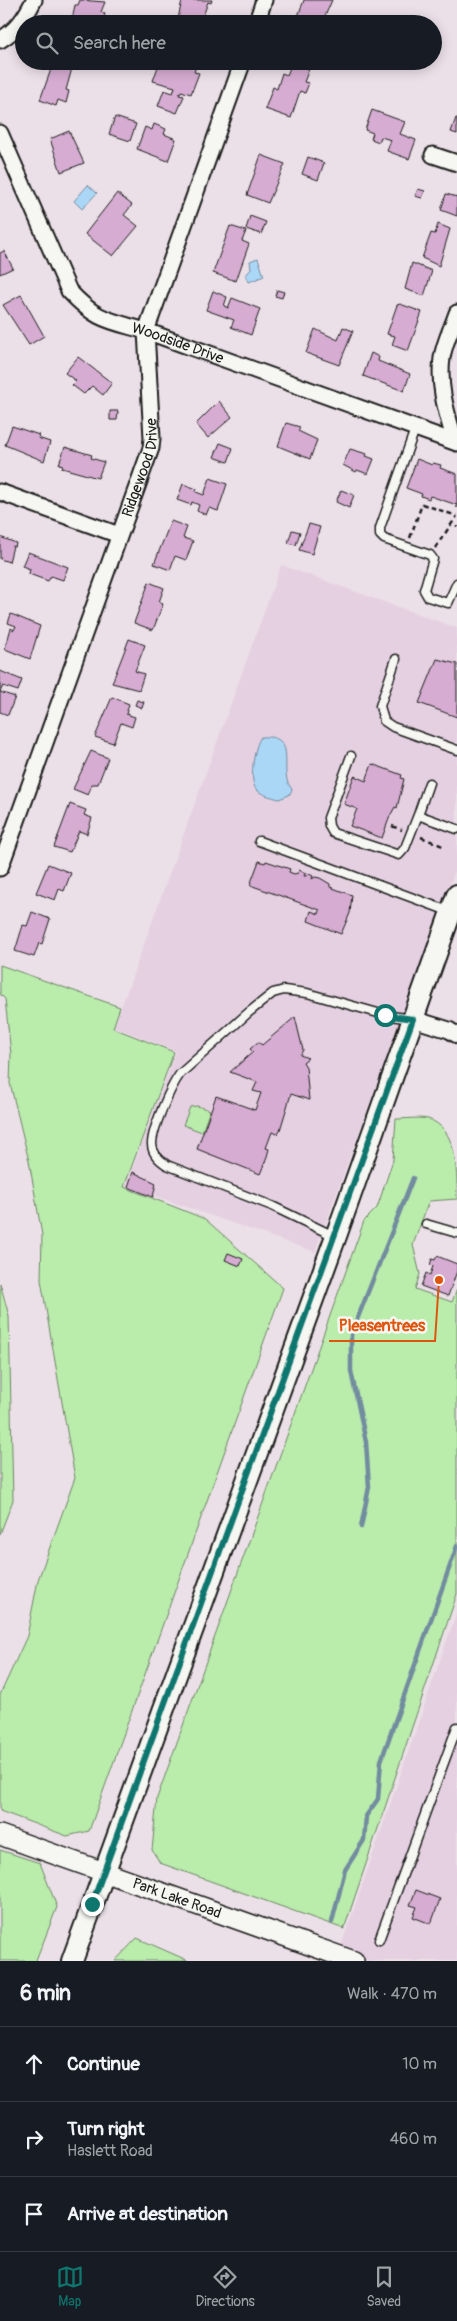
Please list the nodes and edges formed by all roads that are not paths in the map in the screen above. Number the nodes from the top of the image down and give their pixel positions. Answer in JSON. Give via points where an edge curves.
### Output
{"nodes":[{"id":1,"x":34,"y":0,"type":"edge"},
{"id":2,"x":264,"y":0,"type":"edge"},
{"id":3,"x":27,"y":15,"type":"edge"},
{"id":4,"x":259,"y":15,"type":"edge"},
{"id":5,"x":15,"y":30,"type":"edge"},
{"id":6,"x":0,"y":40,"type":"edge"},
{"id":7,"x":239,"y":70,"type":"edge"},
{"id":8,"x":0,"y":133,"type":"edge"},
{"id":9,"x":433,"y":154,"type":"dead end"},
{"id":10,"x":457,"y":163,"type":"edge"},
{"id":11,"x":457,"y":313,"type":"edge"},
{"id":12,"x":146,"y":331,"type":"junction"},
{"id":13,"x":415,"y":429,"type":"junction"},
{"id":14,"x":456,"y":442,"type":"edge"},
{"id":15,"x":0,"y":492,"type":"edge"},
{"id":16,"x":119,"y":536,"type":"junction"},
{"id":17,"x":457,"y":583,"type":"edge"},
{"id":18,"x":396,"y":659,"type":"dead end"},
{"id":19,"x":457,"y":750,"type":"edge"},
{"id":20,"x":352,"y":756,"type":"dead end"},
{"id":21,"x":429,"y":783,"type":"dead end"},
{"id":22,"x":418,"y":815,"type":"junction"},
{"id":23,"x":457,"y":829,"type":"edge"},
{"id":24,"x":259,"y":841,"type":"dead end"},
{"id":25,"x":0,"y":868,"type":"edge"},
{"id":26,"x":454,"y":904,"type":"edge"},
{"id":27,"x":413,"y":1019,"type":"junction"},
{"id":28,"x":457,"y":1035,"type":"edge"},
{"id":29,"x":426,"y":1224,"type":"dead end"},
{"id":30,"x":457,"y":1233,"type":"edge"},
{"id":31,"x":336,"y":1236,"type":"junction"},
{"id":32,"x":457,"y":1727,"type":"edge"},
{"id":33,"x":0,"y":1835,"type":"edge"},
{"id":34,"x":104,"y":1871,"type":"junction"},
{"id":35,"x":379,"y":1940,"type":"dead end"},
{"id":36,"x":72,"y":1961,"type":"edge"},
{"id":37,"x":354,"y":1961,"type":"edge"}],
"edges":[{"from":1,"to":3,"type":"street"},
{"from":2,"to":4,"type":"street"},
{"from":5,"to":6,"type":"street"},
{"from":7,"to":12,"type":"street","name":"Ridgewood Drive"},
{"from":8,"to":12,"type":"street","name":"Woodside Drive","via":[[69,291],[87,310],[102,319]]},
{"from":9,"to":10,"type":"street"},
{"from":11,"to":14,"type":"street","via":[[442,357],[441,382]]},
{"from":12,"to":13,"type":"street","name":"Woodside Drive"},
{"from":12,"to":16,"type":"street","name":"Ridgewood Drive","via":[[151,448]]},
{"from":13,"to":14,"type":"street","name":"Woodside Drive"},
{"from":13,"to":17,"type":"lane","via":[[380,535],[430,555],[434,563],[425,595],[448,602]]},
{"from":15,"to":16,"type":"street"},
{"from":16,"to":25,"type":"street","name":"Ridgewood Drive"},
{"from":18,"to":19,"type":"lane","via":[[380,706],[384,721]]},
{"from":20,"to":22,"type":"lane","via":[[328,818],[328,826],[333,833],[399,855],[406,848]]},
{"from":21,"to":22,"type":"lane"},
{"from":22,"to":23,"type":"lane"},
{"from":24,"to":26,"type":"lane"},
{"from":26,"to":27,"type":"main road"},
{"from":27,"to":28,"type":"street"},
{"from":27,"to":31,"type":"main road"},
{"from":27,"to":31,"type":"lane","via":[[385,1015],[295,990],[273,992],[180,1074],[172,1084],[154,1134],[152,1144],[158,1160]]},
{"from":29,"to":30,"type":"lane"},
{"from":31,"to":34,"type":"main road"},
{"from":32,"to":35,"type":"lane"},
{"from":33,"to":34,"type":"street","name":"Park Lake Road"},
{"from":34,"to":36,"type":"main road"},
{"from":34,"to":37,"type":"street","name":"Park Lake Road"}]}
